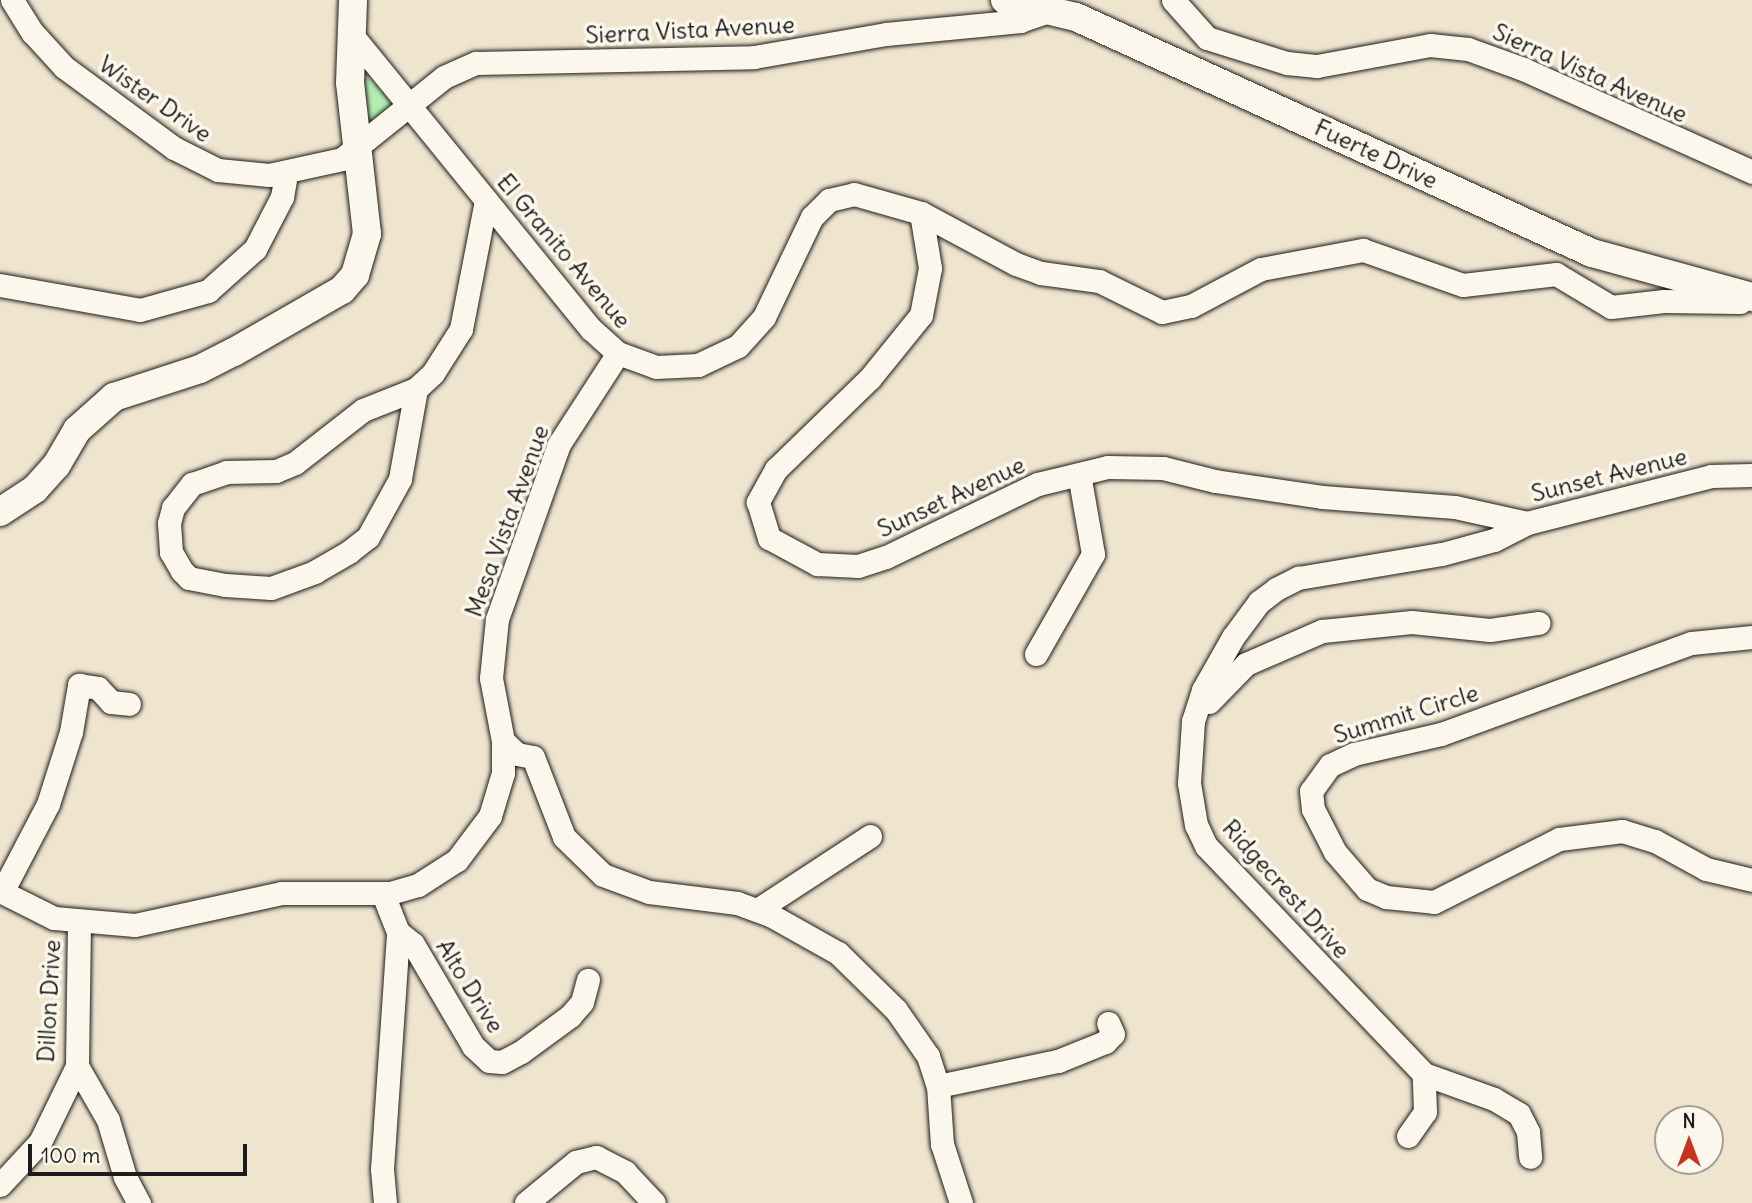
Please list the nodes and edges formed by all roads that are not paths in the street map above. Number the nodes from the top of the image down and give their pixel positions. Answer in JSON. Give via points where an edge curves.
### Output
{"nodes":[{"id":1,"x":12,"y":0,"type":"edge"},
{"id":2,"x":353,"y":0,"type":"edge"},
{"id":3,"x":1005,"y":0,"type":"edge"},
{"id":4,"x":1173,"y":0,"type":"edge"},
{"id":5,"x":1060,"y":5,"type":"edge"},
{"id":6,"x":351,"y":34,"type":"junction"},
{"id":7,"x":407,"y":104,"type":"junction"},
{"id":8,"x":357,"y":146,"type":"junction"},
{"id":9,"x":1752,"y":172,"type":"edge"},
{"id":10,"x":286,"y":174,"type":"junction"},
{"id":11,"x":486,"y":201,"type":"junction"},
{"id":12,"x":921,"y":213,"type":"junction"},
{"id":13,"x":0,"y":285,"type":"edge"},
{"id":14,"x":1752,"y":297,"type":"edge"},
{"id":15,"x":1752,"y":303,"type":"edge"},
{"id":16,"x":618,"y":353,"type":"junction"},
{"id":17,"x":416,"y":389,"type":"junction"},
{"id":18,"x":1079,"y":474,"type":"junction"},
{"id":19,"x":1752,"y":475,"type":"edge"},
{"id":20,"x":0,"y":512,"type":"edge"},
{"id":21,"x":1527,"y":523,"type":"junction"},
{"id":22,"x":1538,"y":623,"type":"dead end"},
{"id":23,"x":1752,"y":637,"type":"edge"},
{"id":24,"x":1036,"y":654,"type":"dead end"},
{"id":25,"x":1199,"y":702,"type":"junction"},
{"id":26,"x":129,"y":704,"type":"dead end"},
{"id":27,"x":503,"y":741,"type":"junction"},
{"id":28,"x":870,"y":836,"type":"dead end"},
{"id":29,"x":1752,"y":880,"type":"edge"},
{"id":30,"x":1,"y":892,"type":"edge"},
{"id":31,"x":383,"y":894,"type":"junction"},
{"id":32,"x":757,"y":910,"type":"junction"},
{"id":33,"x":79,"y":923,"type":"junction"},
{"id":34,"x":398,"y":932,"type":"junction"},
{"id":35,"x":588,"y":980,"type":"dead end"},
{"id":36,"x":1108,"y":1024,"type":"dead end"},
{"id":37,"x":77,"y":1066,"type":"junction"},
{"id":38,"x":1424,"y":1074,"type":"junction"},
{"id":39,"x":938,"y":1086,"type":"junction"},
{"id":40,"x":1408,"y":1136,"type":"dead end"},
{"id":41,"x":1530,"y":1157,"type":"dead end"},
{"id":42,"x":0,"y":1185,"type":"edge"},
{"id":43,"x":646,"y":1199,"type":"edge"},
{"id":44,"x":139,"y":1203,"type":"edge"},
{"id":45,"x":385,"y":1203,"type":"edge"},
{"id":46,"x":526,"y":1203,"type":"edge"},
{"id":47,"x":961,"y":1203,"type":"edge"}],
"edges":[{"from":1,"to":10,"type":"street","name":"Wister Drive","via":[[33,33],[64,67],[174,148],[218,170]]},
{"from":2,"to":6,"type":"main road"},
{"from":3,"to":5,"type":"main road","name":"Fuerte Drive"},
{"from":4,"to":9,"type":"street","name":"Sierra Vista Avenue","via":[[1207,38],[1287,63],[1317,66],[1430,45],[1468,49],[1523,69]]},
{"from":5,"to":7,"type":"street","name":"Sierra Vista Avenue","via":[[1020,21],[886,34],[754,57],[558,64],[488,61],[454,71]]},
{"from":5,"to":14,"type":"main road","name":"Fuerte Drive","via":[[1592,253]]},
{"from":6,"to":7,"type":"street","name":"El Granito Avenue"},
{"from":6,"to":8,"type":"main road","via":[[350,83]]},
{"from":7,"to":8,"type":"street","name":"Wister Drive"},
{"from":7,"to":11,"type":"street","name":"El Granito Avenue"},
{"from":8,"to":10,"type":"street","name":"Wister Drive","via":[[330,164]]},
{"from":8,"to":20,"type":"main road","via":[[367,246],[349,283],[200,369],[114,397],[77,430],[56,466],[35,489]]},
{"from":10,"to":13,"type":"street","via":[[282,197],[255,249],[208,291],[140,310]]},
{"from":11,"to":16,"type":"street","name":"El Granito Avenue","via":[[591,329]]},
{"from":11,"to":17,"type":"street","via":[[461,329],[433,373]]},
{"from":12,"to":15,"type":"street","name":"El Granito Avenue","via":[[1016,264],[1041,273],[1099,281],[1162,312],[1191,306],[1261,269],[1363,250],[1463,285],[1556,274],[1611,307],[1664,301]]},
{"from":12,"to":16,"type":"street","name":"El Granito Avenue","via":[[870,196],[830,200],[813,217],[764,317],[738,346],[712,361],[682,368],[656,367]]},
{"from":12,"to":18,"type":"street","name":"Sunset Avenue","via":[[930,268],[921,316],[870,378],[770,477],[758,502],[769,538],[817,564],[858,566],[886,557],[987,505]]},
{"from":16,"to":27,"type":"street","name":"Mesa Vista Avenue","via":[[559,444],[497,619],[491,678]]},
{"from":17,"to":17,"type":"street","via":[[363,410],[295,463],[276,471],[226,472],[192,484],[173,508],[169,523],[172,552],[182,571],[189,578],[225,586],[271,588],[315,572],[349,552],[368,537],[400,479]]},
{"from":18,"to":21,"type":"street","name":"Sunset Avenue","via":[[1123,466],[1163,468],[1215,481],[1322,497],[1455,507]]},
{"from":18,"to":24,"type":"street","via":[[1093,554]]},
{"from":19,"to":21,"type":"street","name":"Sunset Avenue","via":[[1711,475],[1583,513]]},
{"from":21,"to":25,"type":"street","name":"Ridgecrest Drive","via":[[1494,540],[1442,554],[1298,578],[1276,589],[1259,602],[1233,637]]},
{"from":22,"to":25,"type":"street","via":[[1490,629],[1412,622],[1322,631],[1246,664],[1208,703]]},
{"from":23,"to":29,"type":"street","name":"Summit Circle","via":[[1691,643],[1441,734],[1354,754],[1330,765],[1311,790],[1313,809],[1335,852],[1367,889],[1386,897],[1434,902],[1559,839],[1622,831],[1655,841],[1706,869]]},
{"from":25,"to":38,"type":"street","name":"Ridgecrest Drive","via":[[1189,747],[1189,783],[1196,825],[1206,846]]},
{"from":26,"to":30,"type":"street","via":[[111,702],[98,688],[79,685],[71,732],[48,804]]},
{"from":27,"to":31,"type":"street","name":"Mesa Vista Avenue","via":[[500,788],[476,838],[432,878]]},
{"from":27,"to":32,"type":"street","via":[[517,754],[533,757],[564,837],[603,875],[649,892],[737,903]]},
{"from":28,"to":32,"type":"street"},
{"from":30,"to":33,"type":"street","name":"Mesa Vista Avenue","via":[[41,914]]},
{"from":31,"to":33,"type":"street","name":"Mesa Vista Avenue","via":[[282,893],[152,923]]},
{"from":31,"to":34,"type":"street","name":"Alto Drive"},
{"from":32,"to":39,"type":"street","via":[[838,953],[919,1039]]},
{"from":33,"to":37,"type":"street","name":"Dillon Drive"},
{"from":34,"to":35,"type":"street","name":"Alto Drive","via":[[413,944],[472,1046],[489,1061],[502,1062],[521,1052],[570,1016],[582,1002]]},
{"from":34,"to":45,"type":"street","name":"Alto Drive","via":[[382,1170]]},
{"from":36,"to":39,"type":"street","via":[[1113,1034],[1105,1042],[1058,1060]]},
{"from":37,"to":42,"type":"street","name":"Dillon Drive","via":[[40,1142]]},
{"from":37,"to":44,"type":"street","via":[[108,1120],[125,1177]]},
{"from":38,"to":40,"type":"street","via":[[1424,1112]]},
{"from":38,"to":41,"type":"street","via":[[1494,1099],[1519,1114],[1528,1132]]},
{"from":39,"to":47,"type":"street","via":[[942,1144]]},
{"from":43,"to":46,"type":"street","via":[[625,1172],[596,1157],[576,1162]]}]}
